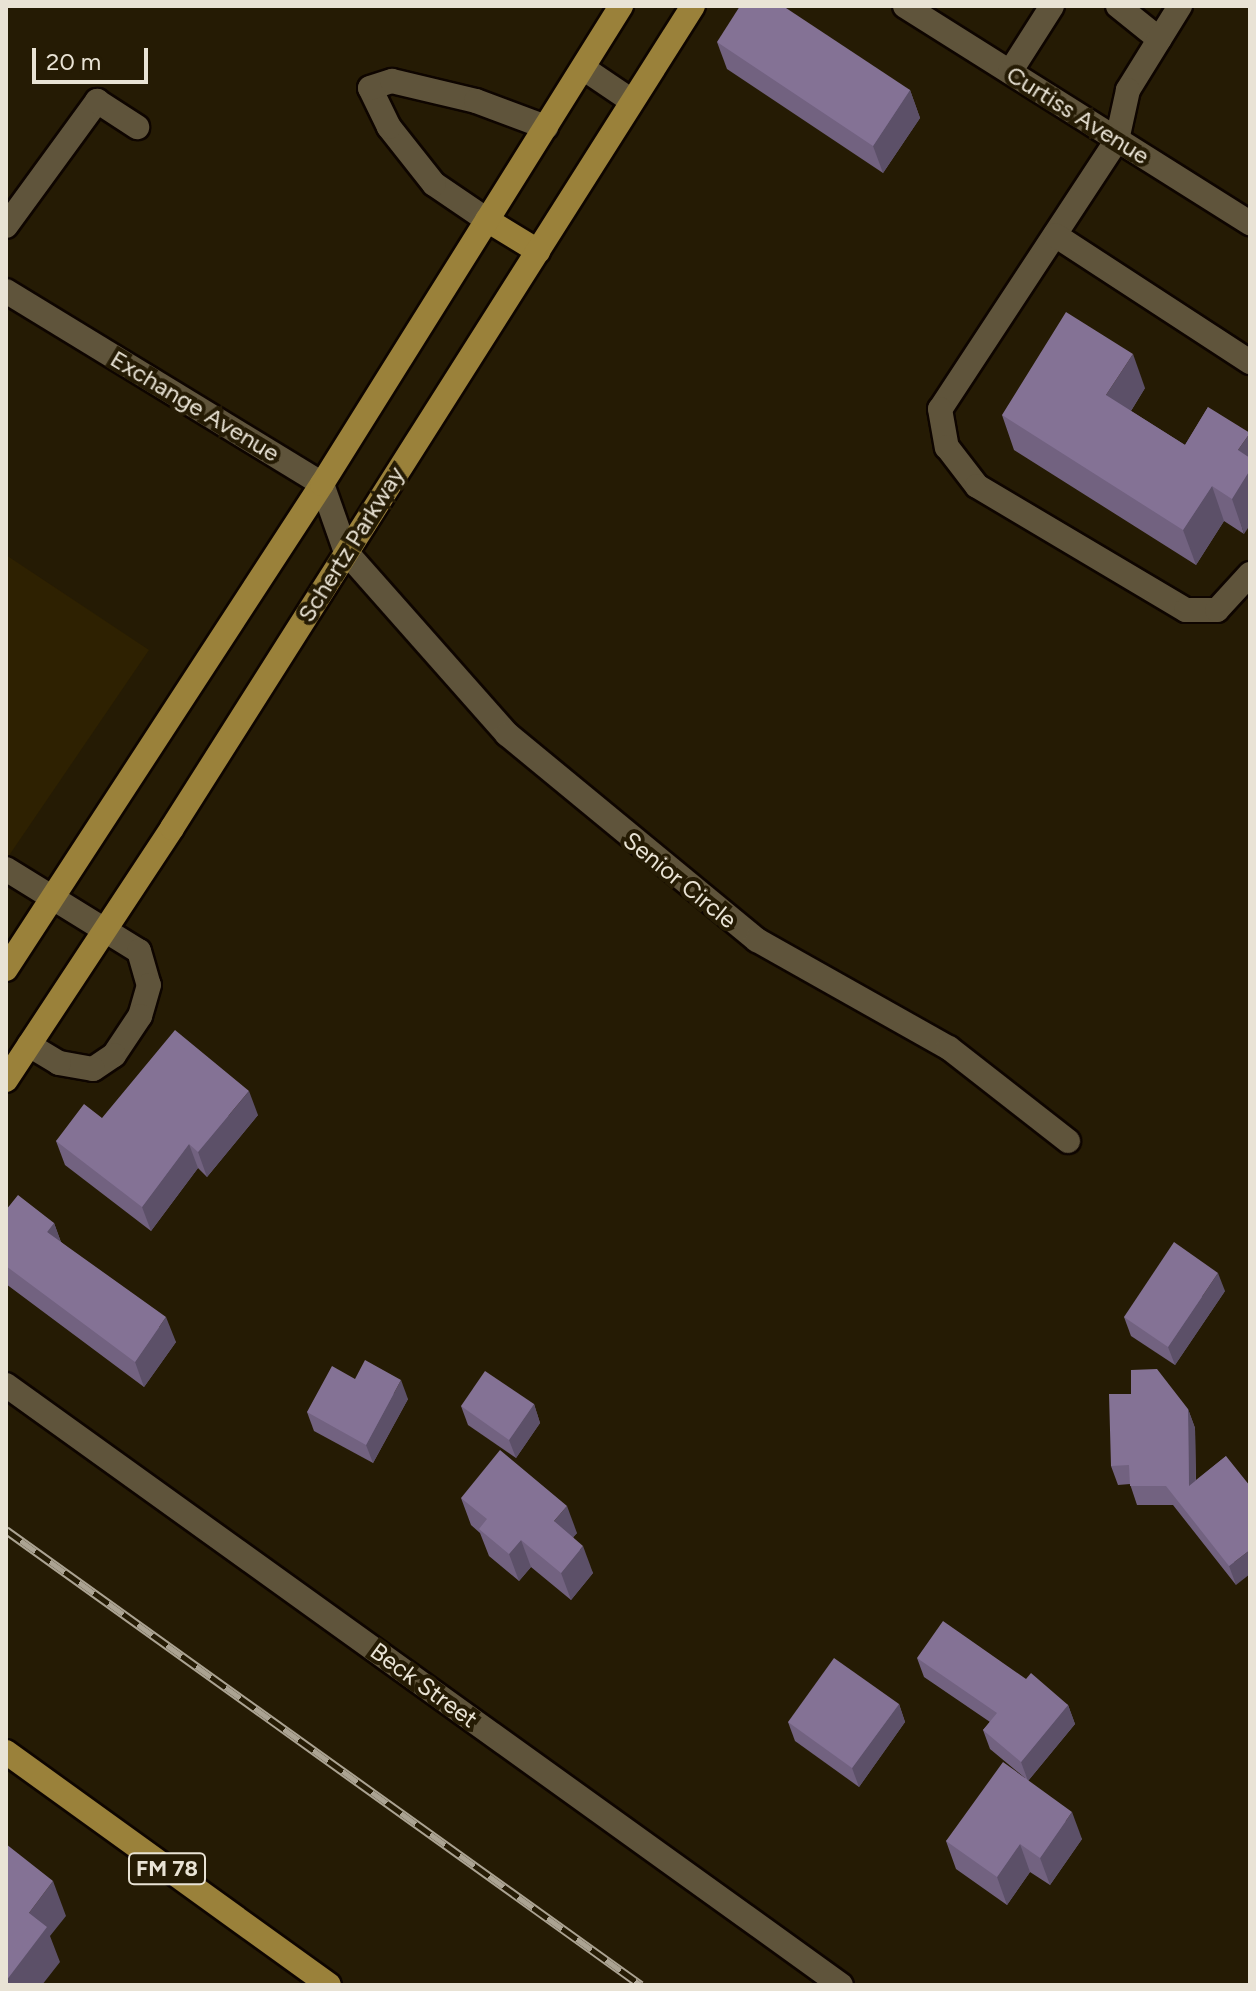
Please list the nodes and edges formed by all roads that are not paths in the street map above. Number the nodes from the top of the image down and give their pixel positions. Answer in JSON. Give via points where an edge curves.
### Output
{"nodes":[{"id":1,"x":621,"y":6,"type":"edge"},
{"id":2,"x":693,"y":6,"type":"edge"},
{"id":3,"x":905,"y":6,"type":"edge"},
{"id":4,"x":1052,"y":6,"type":"edge"},
{"id":5,"x":1118,"y":6,"type":"edge"},
{"id":6,"x":1180,"y":6,"type":"edge"},
{"id":7,"x":1159,"y":39,"type":"junction"},
{"id":8,"x":583,"y":68,"type":"junction"},
{"id":9,"x":1010,"y":72,"type":"junction"},
{"id":10,"x":632,"y":101,"type":"junction"},
{"id":11,"x":137,"y":127,"type":"dead end"},
{"id":12,"x":546,"y":127,"type":"junction"},
{"id":13,"x":1117,"y":140,"type":"junction"},
{"id":14,"x":487,"y":220,"type":"junction"},
{"id":15,"x":1250,"y":223,"type":"edge"},
{"id":16,"x":6,"y":226,"type":"edge"},
{"id":17,"x":1055,"y":235,"type":"junction"},
{"id":18,"x":538,"y":251,"type":"junction"},
{"id":19,"x":6,"y":291,"type":"edge"},
{"id":20,"x":1250,"y":362,"type":"edge"},
{"id":21,"x":322,"y":484,"type":"junction"},
{"id":22,"x":346,"y":552,"type":"junction"},
{"id":23,"x":1250,"y":574,"type":"edge"},
{"id":24,"x":6,"y":869,"type":"edge"},
{"id":25,"x":53,"y":898,"type":"junction"},
{"id":26,"x":103,"y":929,"type":"junction"},
{"id":27,"x":6,"y":969,"type":"edge"},
{"id":28,"x":29,"y":1045,"type":"junction"},
{"id":29,"x":6,"y":1080,"type":"edge"},
{"id":30,"x":1068,"y":1141,"type":"dead end"},
{"id":31,"x":6,"y":1385,"type":"edge"},
{"id":32,"x":6,"y":1752,"type":"edge"},
{"id":33,"x":329,"y":1985,"type":"edge"},
{"id":34,"x":841,"y":1985,"type":"edge"}],
"edges":[{"from":1,"to":8,"type":"main road"},
{"from":2,"to":10,"type":"main road","name":"Schertz Parkway"},
{"from":3,"to":9,"type":"street","name":"Curtiss Avenue"},
{"from":4,"to":9,"type":"street"},
{"from":5,"to":7,"type":"street"},
{"from":6,"to":7,"type":"street"},
{"from":7,"to":13,"type":"street","via":[[1128,90]]},
{"from":8,"to":10,"type":"street"},
{"from":8,"to":12,"type":"main road"},
{"from":9,"to":13,"type":"street","name":"Curtiss Avenue"},
{"from":10,"to":18,"type":"main road","name":"Schertz Parkway"},
{"from":11,"to":16,"type":"street","via":[[97,101]]},
{"from":12,"to":14,"type":"main road"},
{"from":12,"to":14,"type":"street","via":[[476,101],[392,81],[370,88],[389,127],[434,184]]},
{"from":13,"to":15,"type":"street","name":"Curtiss Avenue"},
{"from":13,"to":17,"type":"street"},
{"from":14,"to":18,"type":"main road"},
{"from":14,"to":21,"type":"main road"},
{"from":17,"to":20,"type":"street"},
{"from":17,"to":23,"type":"street","via":[[940,409],[947,447],[977,486],[1186,610],[1217,610]]},
{"from":18,"to":22,"type":"main road","name":"Schertz Parkway"},
{"from":19,"to":21,"type":"street","name":"Exchange Avenue"},
{"from":21,"to":22,"type":"street"},
{"from":21,"to":25,"type":"main road"},
{"from":22,"to":26,"type":"main road","name":"Schertz Parkway"},
{"from":22,"to":30,"type":"street","name":"Senior Circle","via":[[507,734],[633,843],[757,940],[949,1048]]},
{"from":24,"to":25,"type":"street"},
{"from":25,"to":26,"type":"street"},
{"from":25,"to":27,"type":"main road"},
{"from":26,"to":28,"type":"main road","name":"Schertz Parkway"},
{"from":26,"to":28,"type":"street","via":[[139,951],[149,985],[140,1016],[114,1055],[93,1069],[59,1063]]},
{"from":28,"to":29,"type":"main road","name":"Schertz Parkway"},
{"from":31,"to":34,"type":"street","name":"Beck Street"},
{"from":32,"to":33,"type":"main road","number":"FM 78"}]}
